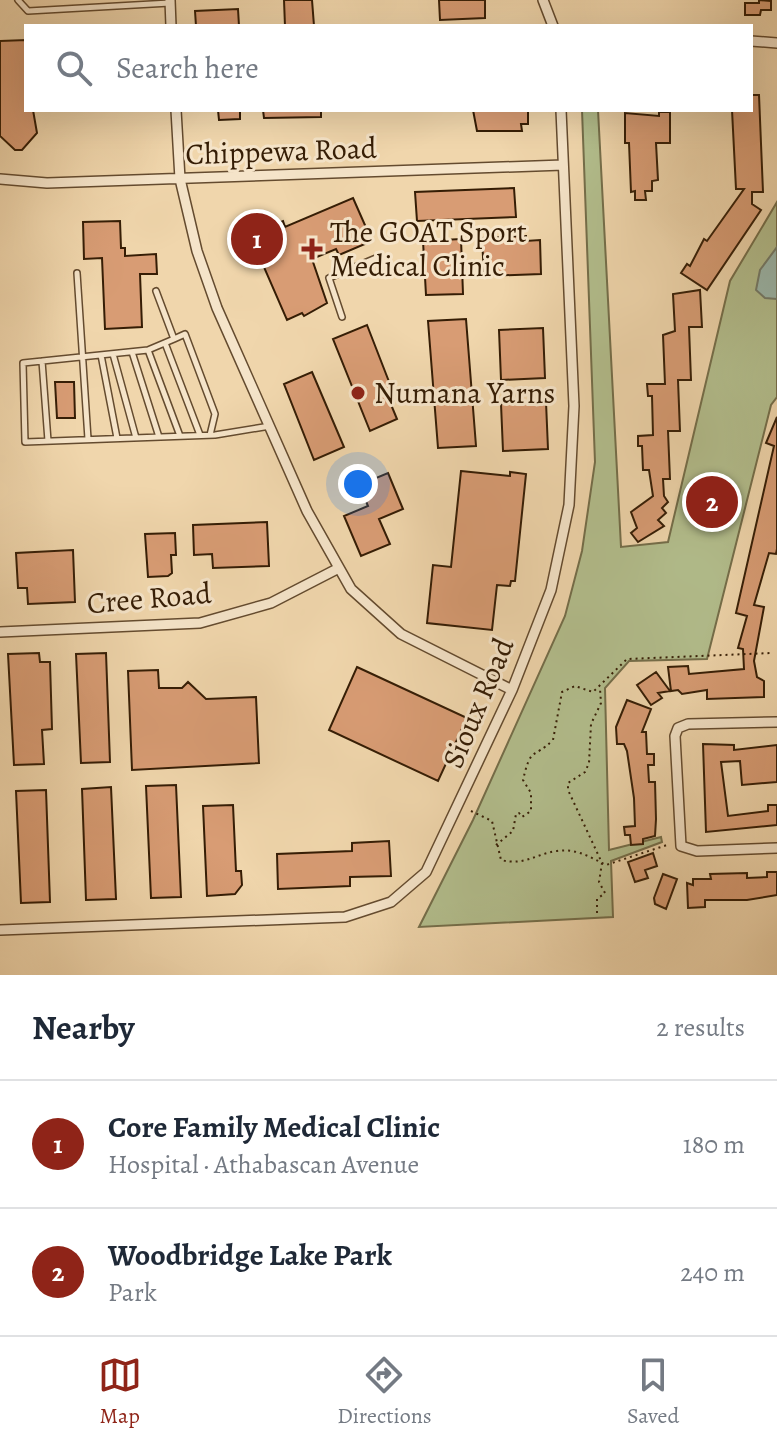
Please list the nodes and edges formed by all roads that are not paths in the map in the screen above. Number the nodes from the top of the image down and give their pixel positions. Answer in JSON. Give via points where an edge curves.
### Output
{"nodes":[{"id":1,"x":18,"y":0,"type":"edge"},
{"id":2,"x":543,"y":0,"type":"edge"},
{"id":3,"x":170,"y":2,"type":"edge"},
{"id":4,"x":171,"y":24,"type":"edge"},
{"id":5,"x":552,"y":24,"type":"edge"},
{"id":6,"x":753,"y":41,"type":"edge"},
{"id":7,"x":777,"y":43,"type":"edge"},
{"id":8,"x":176,"y":112,"type":"edge"},
{"id":9,"x":561,"y":112,"type":"edge"},
{"id":10,"x":563,"y":165,"type":"junction"},
{"id":11,"x":0,"y":179,"type":"edge"},
{"id":12,"x":180,"y":179,"type":"junction"},
{"id":13,"x":376,"y":258,"type":"dead end"},
{"id":14,"x":77,"y":273,"type":"dead end"},
{"id":15,"x":156,"y":291,"type":"dead end"},
{"id":16,"x":342,"y":317,"type":"dead end"},
{"id":17,"x":174,"y":339,"type":"junction"},
{"id":18,"x":164,"y":343,"type":"junction"},
{"id":19,"x":148,"y":350,"type":"junction"},
{"id":20,"x":132,"y":352,"type":"junction"},
{"id":21,"x":113,"y":354,"type":"junction"},
{"id":22,"x":101,"y":355,"type":"junction"},
{"id":23,"x":81,"y":357,"type":"junction"},
{"id":24,"x":42,"y":361,"type":"junction"},
{"id":25,"x":271,"y":426,"type":"junction"},
{"id":26,"x":200,"y":435,"type":"junction"},
{"id":27,"x":210,"y":435,"type":"junction"},
{"id":28,"x":180,"y":436,"type":"junction"},
{"id":29,"x":159,"y":437,"type":"junction"},
{"id":30,"x":117,"y":438,"type":"junction"},
{"id":31,"x":136,"y":438,"type":"junction"},
{"id":32,"x":88,"y":439,"type":"junction"},
{"id":33,"x":48,"y":441,"type":"junction"},
{"id":34,"x":339,"y":568,"type":"junction"},
{"id":35,"x":0,"y":632,"type":"edge"},
{"id":36,"x":512,"y":690,"type":"junction"},
{"id":37,"x":777,"y":722,"type":"edge"},
{"id":38,"x":777,"y":848,"type":"edge"},
{"id":39,"x":0,"y":930,"type":"edge"}],
"edges":[{"from":1,"to":3,"type":"lane","via":[[28,11]]},
{"from":2,"to":5,"type":"street"},
{"from":3,"to":4,"type":"street"},
{"from":6,"to":7,"type":"street"},
{"from":8,"to":12,"type":"street"},
{"from":9,"to":10,"type":"street","name":"Sioux Road"},
{"from":10,"to":12,"type":"street","name":"Chippewa Road"},
{"from":10,"to":36,"type":"street","name":"Sioux Road","via":[[574,406],[569,505],[551,590]]},
{"from":11,"to":12,"type":"street","name":"Chippewa Road"},
{"from":12,"to":25,"type":"street","via":[[217,308]]},
{"from":13,"to":16,"type":"lane","via":[[329,278]]},
{"from":14,"to":23,"type":"lane"},
{"from":15,"to":17,"type":"lane"},
{"from":17,"to":18,"type":"lane"},
{"from":17,"to":27,"type":"lane","via":[[185,334],[215,414]]},
{"from":18,"to":19,"type":"lane"},
{"from":18,"to":26,"type":"lane"},
{"from":19,"to":20,"type":"lane"},
{"from":19,"to":28,"type":"lane"},
{"from":20,"to":21,"type":"lane"},
{"from":20,"to":29,"type":"lane"},
{"from":21,"to":22,"type":"lane"},
{"from":21,"to":31,"type":"lane"},
{"from":22,"to":23,"type":"lane"},
{"from":22,"to":30,"type":"lane"},
{"from":23,"to":24,"type":"lane"},
{"from":23,"to":32,"type":"lane"},
{"from":24,"to":33,"type":"lane"},
{"from":24,"to":33,"type":"lane","via":[[23,363],[25,442]]},
{"from":25,"to":27,"type":"lane"},
{"from":25,"to":34,"type":"street","via":[[307,511]]},
{"from":26,"to":27,"type":"lane"},
{"from":26,"to":28,"type":"lane"},
{"from":28,"to":29,"type":"lane"},
{"from":29,"to":31,"type":"lane"},
{"from":30,"to":31,"type":"lane"},
{"from":30,"to":32,"type":"lane"},
{"from":32,"to":33,"type":"lane"},
{"from":34,"to":35,"type":"street","name":"Cree Road","via":[[271,603],[200,623]]},
{"from":34,"to":36,"type":"street","via":[[351,589],[401,634]]},
{"from":36,"to":39,"type":"street","name":"Sioux Road","via":[[434,858],[426,872],[391,902],[345,917]]},
{"from":37,"to":38,"type":"street","via":[[688,724],[675,736],[681,846],[697,851]]}]}
